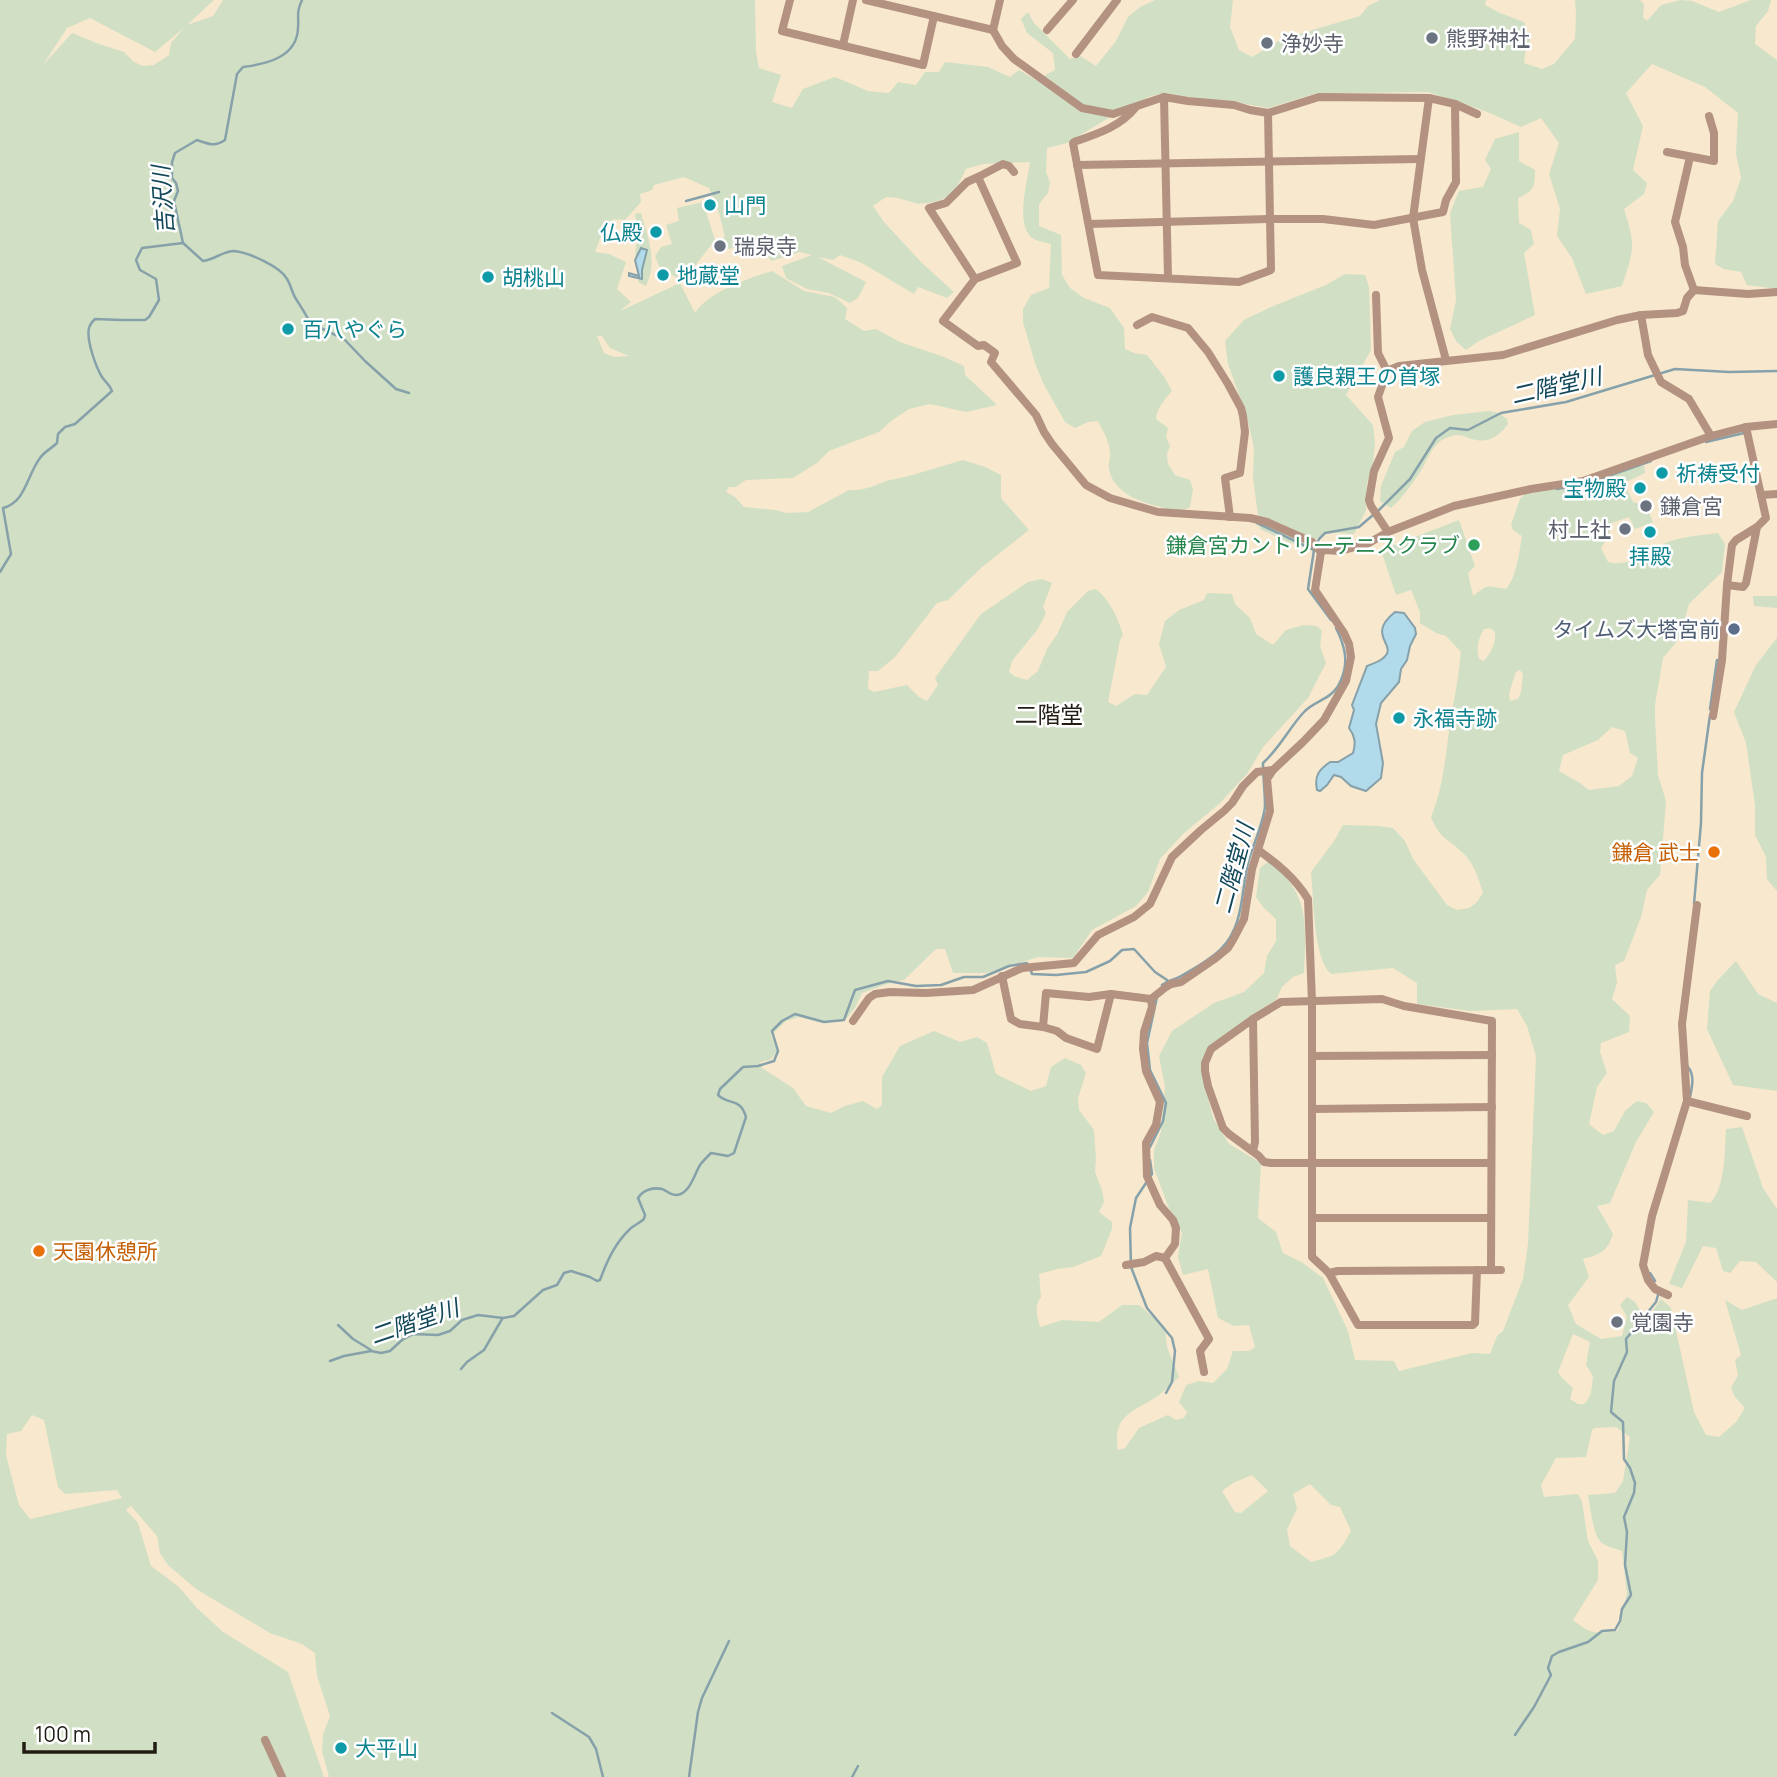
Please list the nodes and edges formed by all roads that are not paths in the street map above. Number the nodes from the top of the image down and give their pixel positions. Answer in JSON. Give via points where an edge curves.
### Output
{"nodes":[{"id":1,"x":790,"y":0,"type":"edge"},
{"id":2,"x":853,"y":0,"type":"edge"},
{"id":3,"x":866,"y":0,"type":"edge"},
{"id":4,"x":1000,"y":0,"type":"edge"},
{"id":5,"x":1073,"y":0,"type":"edge"},
{"id":6,"x":1117,"y":0,"type":"edge"},
{"id":7,"x":934,"y":16,"type":"junction"},
{"id":8,"x":993,"y":30,"type":"junction"},
{"id":9,"x":1046,"y":30,"type":"dead end"},
{"id":10,"x":843,"y":45,"type":"junction"},
{"id":11,"x":1076,"y":54,"type":"dead end"},
{"id":12,"x":1164,"y":97,"type":"junction"},
{"id":13,"x":1429,"y":98,"type":"junction"},
{"id":14,"x":1455,"y":104,"type":"junction"},
{"id":15,"x":1136,"y":107,"type":"junction"},
{"id":16,"x":1268,"y":113,"type":"junction"},
{"id":17,"x":1477,"y":114,"type":"dead end"},
{"id":18,"x":1709,"y":116,"type":"dead end"},
{"id":19,"x":1667,"y":152,"type":"dead end"},
{"id":20,"x":1690,"y":157,"type":"junction"},
{"id":21,"x":1420,"y":159,"type":"junction"},
{"id":22,"x":1268,"y":161,"type":"junction"},
{"id":23,"x":1166,"y":163,"type":"junction"},
{"id":24,"x":1077,"y":164,"type":"junction"},
{"id":25,"x":1014,"y":172,"type":"dead end"},
{"id":26,"x":978,"y":177,"type":"junction"},
{"id":27,"x":1413,"y":218,"type":"junction"},
{"id":28,"x":1269,"y":219,"type":"junction"},
{"id":29,"x":1167,"y":222,"type":"junction"},
{"id":30,"x":1089,"y":223,"type":"junction"},
{"id":31,"x":1168,"y":278,"type":"junction"},
{"id":32,"x":975,"y":279,"type":"junction"},
{"id":33,"x":1694,"y":290,"type":"junction"},
{"id":34,"x":1777,"y":292,"type":"edge"},
{"id":35,"x":1376,"y":295,"type":"dead end"},
{"id":36,"x":1641,"y":315,"type":"junction"},
{"id":37,"x":1137,"y":325,"type":"dead end"},
{"id":38,"x":1446,"y":360,"type":"junction"},
{"id":39,"x":1387,"y":371,"type":"junction"},
{"id":40,"x":1777,"y":424,"type":"edge"},
{"id":41,"x":1746,"y":427,"type":"junction"},
{"id":42,"x":1711,"y":436,"type":"junction"},
{"id":43,"x":1777,"y":494,"type":"edge"},
{"id":44,"x":1761,"y":495,"type":"junction"},
{"id":45,"x":1230,"y":517,"type":"junction"},
{"id":46,"x":1757,"y":527,"type":"junction"},
{"id":47,"x":1388,"y":532,"type":"junction"},
{"id":48,"x":1321,"y":552,"type":"junction"},
{"id":49,"x":1727,"y":585,"type":"junction"},
{"id":50,"x":1713,"y":716,"type":"dead end"},
{"id":51,"x":1273,"y":770,"type":"junction"},
{"id":52,"x":1258,"y":850,"type":"junction"},
{"id":53,"x":1697,"y":905,"type":"dead end"},
{"id":54,"x":1002,"y":976,"type":"junction"},
{"id":55,"x":1111,"y":994,"type":"junction"},
{"id":56,"x":1155,"y":996,"type":"junction"},
{"id":57,"x":1312,"y":1002,"type":"junction"},
{"id":58,"x":1253,"y":1019,"type":"junction"},
{"id":59,"x":853,"y":1021,"type":"dead end"},
{"id":60,"x":1043,"y":1027,"type":"junction"},
{"id":61,"x":1492,"y":1055,"type":"junction"},
{"id":62,"x":1311,"y":1056,"type":"junction"},
{"id":63,"x":1687,"y":1101,"type":"junction"},
{"id":64,"x":1492,"y":1107,"type":"junction"},
{"id":65,"x":1312,"y":1109,"type":"junction"},
{"id":66,"x":1747,"y":1116,"type":"dead end"},
{"id":67,"x":1252,"y":1151,"type":"junction"},
{"id":68,"x":1312,"y":1163,"type":"junction"},
{"id":69,"x":1491,"y":1163,"type":"junction"},
{"id":70,"x":1491,"y":1217,"type":"junction"},
{"id":71,"x":1313,"y":1218,"type":"junction"},
{"id":72,"x":1166,"y":1258,"type":"junction"},
{"id":73,"x":1126,"y":1265,"type":"dead end"},
{"id":74,"x":1477,"y":1270,"type":"junction"},
{"id":75,"x":1491,"y":1270,"type":"junction"},
{"id":76,"x":1501,"y":1270,"type":"dead end"},
{"id":77,"x":1329,"y":1273,"type":"junction"},
{"id":78,"x":1668,"y":1295,"type":"dead end"},
{"id":79,"x":1204,"y":1371,"type":"dead end"},
{"id":80,"x":265,"y":1740,"type":"dead end"},
{"id":81,"x":282,"y":1777,"type":"edge"}],
"edges":[{"from":1,"to":10,"type":"street","via":[[782,32]]},
{"from":2,"to":10,"type":"street"},
{"from":3,"to":7,"type":"street"},
{"from":4,"to":8,"type":"street"},
{"from":5,"to":9,"type":"street"},
{"from":6,"to":11,"type":"street"},
{"from":7,"to":8,"type":"street"},
{"from":7,"to":10,"type":"street","via":[[923,65]]},
{"from":8,"to":15,"type":"street","via":[[1014,59],[1082,108],[1113,114]]},
{"from":12,"to":15,"type":"street"},
{"from":12,"to":16,"type":"street"},
{"from":12,"to":23,"type":"street"},
{"from":13,"to":14,"type":"street"},
{"from":13,"to":16,"type":"street","via":[[1319,97]]},
{"from":13,"to":21,"type":"street"},
{"from":14,"to":17,"type":"street"},
{"from":14,"to":27,"type":"street","via":[[1456,182],[1443,212]]},
{"from":15,"to":24,"type":"street","via":[[1106,130],[1074,142]]},
{"from":16,"to":22,"type":"street"},
{"from":18,"to":20,"type":"street","via":[[1714,161]]},
{"from":19,"to":20,"type":"street"},
{"from":20,"to":33,"type":"street","via":[[1675,222]]},
{"from":21,"to":22,"type":"street"},
{"from":21,"to":27,"type":"street"},
{"from":22,"to":23,"type":"street"},
{"from":22,"to":28,"type":"street"},
{"from":23,"to":24,"type":"street"},
{"from":23,"to":29,"type":"street"},
{"from":24,"to":30,"type":"street"},
{"from":25,"to":26,"type":"street","via":[[1003,164]]},
{"from":26,"to":32,"type":"street","via":[[1017,263]]},
{"from":26,"to":32,"type":"street","via":[[946,203],[929,208]]},
{"from":27,"to":28,"type":"street","via":[[1374,225]]},
{"from":27,"to":38,"type":"street"},
{"from":28,"to":29,"type":"street"},
{"from":28,"to":31,"type":"street","via":[[1271,270],[1239,282]]},
{"from":29,"to":30,"type":"street"},
{"from":29,"to":31,"type":"street"},
{"from":30,"to":31,"type":"street","via":[[1098,275]]},
{"from":32,"to":45,"type":"street","via":[[943,321],[995,353],[991,362],[1086,485],[1110,498],[1158,512]]},
{"from":33,"to":34,"type":"street","via":[[1748,295]]},
{"from":33,"to":36,"type":"street","via":[[1683,311]]},
{"from":35,"to":39,"type":"street","via":[[1378,353]]},
{"from":36,"to":38,"type":"street","via":[[1503,355]]},
{"from":36,"to":42,"type":"street","via":[[1648,355],[1661,382],[1689,399]]},
{"from":37,"to":45,"type":"street","via":[[1152,317],[1188,328],[1241,408],[1245,432],[1240,472],[1225,478]]},
{"from":38,"to":39,"type":"street"},
{"from":39,"to":47,"type":"street","via":[[1378,397],[1389,438],[1374,471],[1369,500]]},
{"from":40,"to":41,"type":"street"},
{"from":41,"to":42,"type":"street"},
{"from":41,"to":44,"type":"street"},
{"from":42,"to":47,"type":"street","via":[[1583,481],[1454,506]]},
{"from":43,"to":44,"type":"street"},
{"from":44,"to":46,"type":"street","via":[[1766,518]]},
{"from":45,"to":48,"type":"street","via":[[1267,522],[1312,542]]},
{"from":46,"to":49,"type":"street","via":[[1732,545]]},
{"from":46,"to":49,"type":"street","via":[[1746,583],[1743,587]]},
{"from":47,"to":48,"type":"street","via":[[1358,547]]},
{"from":48,"to":51,"type":"street","via":[[1315,590],[1344,633],[1351,657],[1346,681],[1324,720]]},
{"from":49,"to":50,"type":"street"},
{"from":51,"to":52,"type":"street","via":[[1268,779],[1270,811]]},
{"from":51,"to":54,"type":"street","via":[[1257,772],[1224,811],[1172,857],[1150,904],[1098,935],[1074,964],[1022,968]]},
{"from":52,"to":56,"type":"street","via":[[1244,919],[1228,948]]},
{"from":52,"to":57,"type":"street","via":[[1282,867],[1308,899]]},
{"from":53,"to":63,"type":"street","via":[[1682,1024]]},
{"from":54,"to":59,"type":"street","via":[[973,990],[875,994]]},
{"from":54,"to":60,"type":"street","via":[[1011,1019]]},
{"from":55,"to":56,"type":"street"},
{"from":55,"to":60,"type":"street","via":[[1046,993]]},
{"from":55,"to":60,"type":"street","via":[[1097,1049]]},
{"from":56,"to":72,"type":"street","via":[[1143,1049],[1146,1071],[1160,1102],[1156,1125],[1146,1143],[1146,1176],[1176,1228],[1175,1244]]},
{"from":57,"to":58,"type":"street","via":[[1280,1002]]},
{"from":57,"to":61,"type":"street","via":[[1382,999],[1492,1021]]},
{"from":57,"to":62,"type":"street"},
{"from":58,"to":67,"type":"street"},
{"from":58,"to":67,"type":"street","via":[[1211,1049],[1205,1071],[1220,1125]]},
{"from":61,"to":62,"type":"street"},
{"from":61,"to":64,"type":"street"},
{"from":62,"to":65,"type":"street"},
{"from":63,"to":66,"type":"street"},
{"from":63,"to":78,"type":"street","via":[[1652,1216],[1643,1265],[1654,1289]]},
{"from":64,"to":65,"type":"street"},
{"from":64,"to":69,"type":"street"},
{"from":65,"to":68,"type":"street"},
{"from":67,"to":68,"type":"street","via":[[1264,1162]]},
{"from":68,"to":69,"type":"street"},
{"from":68,"to":71,"type":"street"},
{"from":69,"to":70,"type":"street"},
{"from":70,"to":71,"type":"street"},
{"from":70,"to":75,"type":"street"},
{"from":71,"to":77,"type":"street","via":[[1312,1257]]},
{"from":72,"to":73,"type":"street","via":[[1156,1256]]},
{"from":72,"to":79,"type":"street","via":[[1209,1339],[1200,1351]]},
{"from":74,"to":75,"type":"street"},
{"from":74,"to":77,"type":"street"},
{"from":74,"to":77,"type":"street","via":[[1473,1325],[1357,1325]]},
{"from":75,"to":76,"type":"street"},
{"from":80,"to":81,"type":"street"}]}
